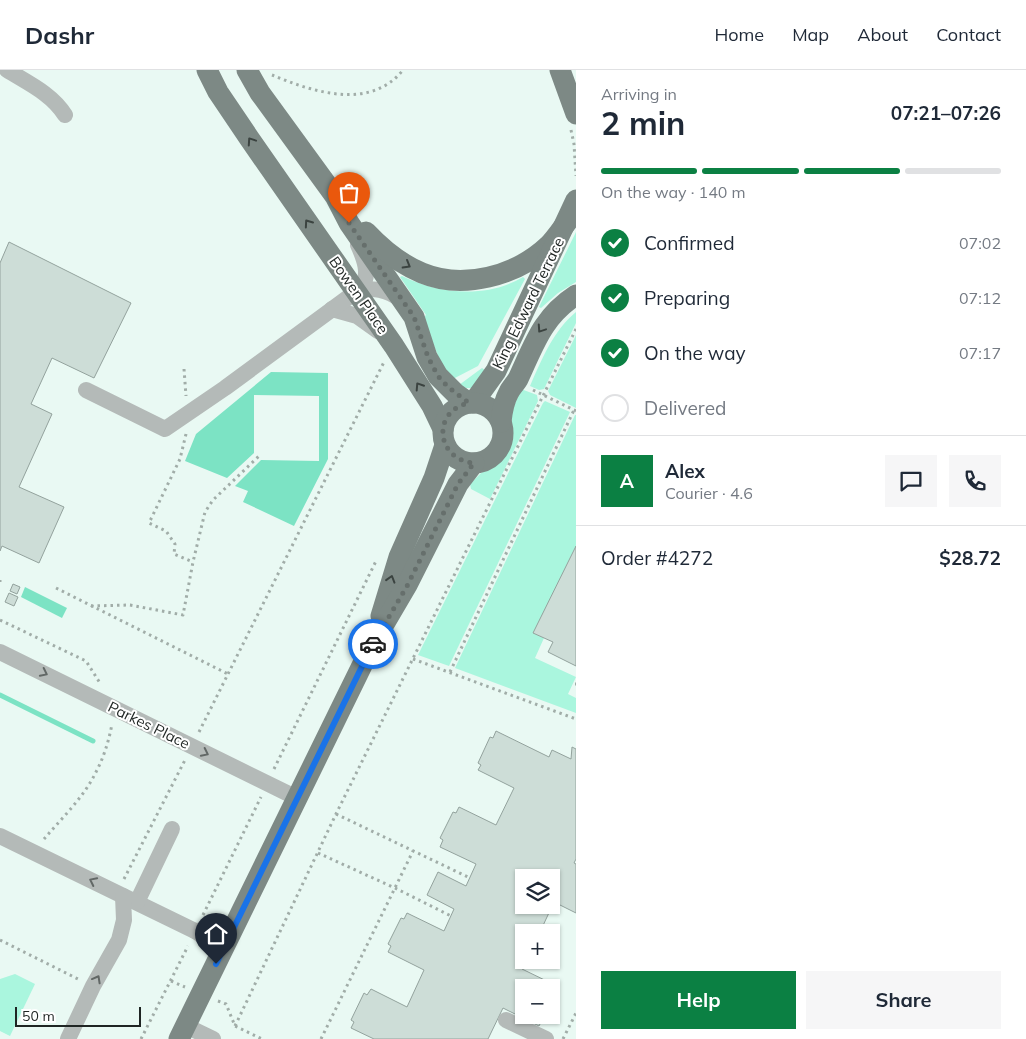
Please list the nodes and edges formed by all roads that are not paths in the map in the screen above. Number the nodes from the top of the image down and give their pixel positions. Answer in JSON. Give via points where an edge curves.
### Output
{"nodes":[{"id":1,"x":6,"y":70,"type":"edge"},
{"id":2,"x":560,"y":70,"type":"edge"},
{"id":3,"x":567,"y":70,"type":"edge"},
{"id":4,"x":255,"y":71,"type":"edge"},
{"id":5,"x":212,"y":80,"type":"edge"},
{"id":6,"x":576,"y":82,"type":"edge"},
{"id":7,"x":576,"y":114,"type":"edge"},
{"id":8,"x":65,"y":116,"type":"dead end"},
{"id":9,"x":335,"y":196,"type":"junction"},
{"id":10,"x":576,"y":200,"type":"edge"},
{"id":11,"x":567,"y":222,"type":"junction"},
{"id":12,"x":349,"y":223,"type":"junction"},
{"id":13,"x":356,"y":291,"type":"junction"},
{"id":14,"x":576,"y":295,"type":"edge"},
{"id":15,"x":404,"y":303,"type":"junction"},
{"id":16,"x":332,"y":309,"type":"junction"},
{"id":17,"x":390,"y":352,"type":"junction"},
{"id":18,"x":86,"y":390,"type":"dead end"},
{"id":19,"x":471,"y":403,"type":"junction"},
{"id":20,"x":501,"y":422,"type":"junction"},
{"id":21,"x":444,"y":437,"type":"junction"},
{"id":22,"x":474,"y":463,"type":"junction"},
{"id":23,"x":373,"y":643,"type":"junction"},
{"id":24,"x":0,"y":652,"type":"edge"},
{"id":25,"x":297,"y":798,"type":"junction"},
{"id":26,"x":172,"y":829,"type":"dead end"},
{"id":27,"x":0,"y":836,"type":"edge"},
{"id":28,"x":126,"y":897,"type":"junction"},
{"id":29,"x":235,"y":925,"type":"junction"},
{"id":30,"x":195,"y":931,"type":"junction"},
{"id":31,"x":223,"y":950,"type":"junction"},
{"id":32,"x":506,"y":1020,"type":"dead end"},
{"id":33,"x":183,"y":1032,"type":"edge"},
{"id":34,"x":68,"y":1039,"type":"edge"},
{"id":35,"x":213,"y":1039,"type":"edge"},
{"id":36,"x":546,"y":1039,"type":"edge"}],
"edges":[{"from":1,"to":8,"type":"street","via":[[58,103]]},
{"from":2,"to":7,"type":"main road"},
{"from":3,"to":6,"type":"main road"},
{"from":4,"to":9,"type":"main road","via":[[260,93]]},
{"from":13,"to":5,"type":"main road","name":"Bowen Place","one_way":true,"via":[[254,146]]},
{"from":9,"to":11,"type":"main road","one_way":true,"via":[[391,256],[422,273],[444,279],[484,278],[512,269],[548,246]]},
{"from":9,"to":12,"type":"main road"},
{"from":10,"to":11,"type":"main road","name":"King Edward Terrace"},
{"from":11,"to":19,"type":"main road","name":"King Edward Terrace","via":[[496,372]]},
{"from":12,"to":13,"type":"street","via":[[366,270],[364,283]]},
{"from":12,"to":15,"type":"main road"},
{"from":13,"to":15,"type":"street","via":[[379,289]]},
{"from":13,"to":16,"type":"street"},
{"from":13,"to":17,"type":"main road","name":"Bowen Place"},
{"from":14,"to":20,"type":"main road","name":"King Edward Terrace","one_way":true,"via":[[555,312],[536,337],[508,393]]},
{"from":15,"to":19,"type":"main road","via":[[414,317],[438,376]]},
{"from":16,"to":17,"type":"street","via":[[362,318]]},
{"from":16,"to":18,"type":"street","via":[[164,429]]},
{"from":21,"to":17,"type":"main road","name":"Bowen Place","one_way":true,"via":[[429,401]]},
{"from":19,"to":20,"type":"main road","via":[[487,406]]},
{"from":19,"to":21,"type":"main road","name":"King Edward Terrace","via":[[449,414]]},
{"from":20,"to":22,"type":"main road","name":"King Edward Terrace","via":[[503,435],[498,450],[486,460]]},
{"from":21,"to":22,"type":"main road","via":[[449,451],[460,460]]},
{"from":23,"to":21,"type":"main road","name":"King Edward Terrace","one_way":true,"via":[[399,556],[434,478]]},
{"from":22,"to":23,"type":"main road","name":"King Edward Terrace","via":[[458,484],[407,586]]},
{"from":23,"to":25,"type":"main road","name":"King Edward Terrace"},
{"from":24,"to":25,"type":"street","name":"Parkes Place","one_way":true,"via":[[195,740]]},
{"from":25,"to":29,"type":"main road","name":"King Edward Terrace"},
{"from":26,"to":28,"type":"street"},
{"from":28,"to":27,"type":"street","one_way":true},
{"from":28,"to":30,"type":"street"},
{"from":34,"to":28,"type":"street","one_way":true,"via":[[119,940]]},
{"from":29,"to":30,"type":"street"},
{"from":29,"to":31,"type":"main road","name":"King Edward Terrace"},
{"from":30,"to":31,"type":"street"},
{"from":31,"to":33,"type":"main road","name":"King Edward Terrace"},
{"from":32,"to":36,"type":"street"},
{"from":33,"to":35,"type":"street"}]}
